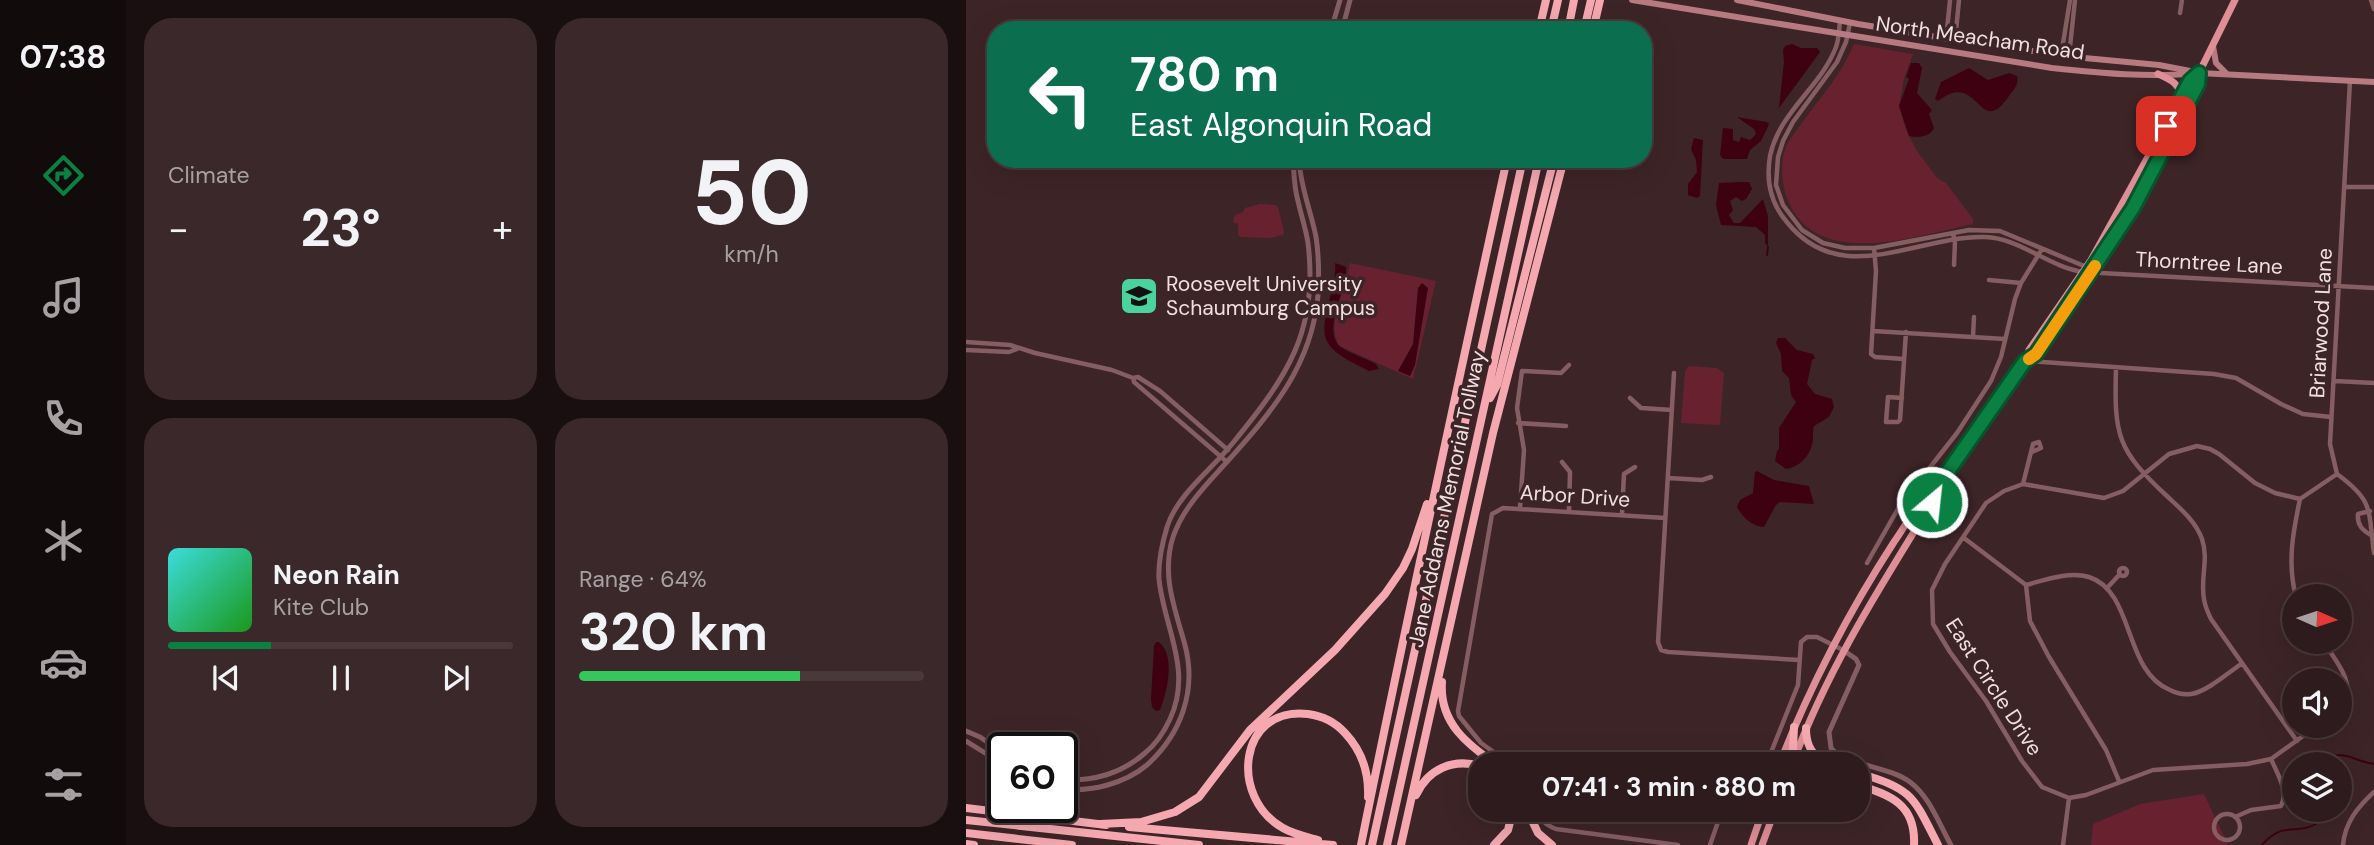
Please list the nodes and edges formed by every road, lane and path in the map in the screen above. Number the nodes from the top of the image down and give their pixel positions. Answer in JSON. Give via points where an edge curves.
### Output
{"nodes":[{"id":1,"x":1340,"y":0,"type":"edge"},
{"id":2,"x":1350,"y":0,"type":"edge"},
{"id":3,"x":1546,"y":0,"type":"edge"},
{"id":4,"x":1558,"y":0,"type":"edge"},
{"id":5,"x":1574,"y":0,"type":"edge"},
{"id":6,"x":1591,"y":0,"type":"edge"},
{"id":7,"x":1600,"y":0,"type":"edge"},
{"id":8,"x":1632,"y":0,"type":"edge"},
{"id":9,"x":1737,"y":0,"type":"edge"},
{"id":10,"x":1950,"y":0,"type":"edge"},
{"id":11,"x":1959,"y":0,"type":"edge"},
{"id":12,"x":2072,"y":0,"type":"edge"},
{"id":13,"x":2182,"y":0,"type":"edge"},
{"id":14,"x":2235,"y":0,"type":"edge"},
{"id":15,"x":2371,"y":0,"type":"edge"},
{"id":16,"x":2374,"y":9,"type":"edge"},
{"id":17,"x":2180,"y":13,"type":"dead end"},
{"id":18,"x":1334,"y":21,"type":"edge"},
{"id":19,"x":1344,"y":21,"type":"edge"},
{"id":20,"x":1541,"y":21,"type":"edge"},
{"id":21,"x":1553,"y":21,"type":"edge"},
{"id":22,"x":1570,"y":21,"type":"edge"},
{"id":23,"x":1586,"y":21,"type":"edge"},
{"id":24,"x":1595,"y":21,"type":"edge"},
{"id":25,"x":1840,"y":21,"type":"junction"},
{"id":26,"x":1850,"y":23,"type":"junction"},
{"id":27,"x":1838,"y":34,"type":"junction"},
{"id":28,"x":1847,"y":35,"type":"junction"},
{"id":29,"x":1949,"y":39,"type":"junction"},
{"id":30,"x":2213,"y":44,"type":"junction"},
{"id":31,"x":2065,"y":56,"type":"junction"},
{"id":32,"x":2199,"y":73,"type":"junction"},
{"id":33,"x":2158,"y":74,"type":"junction"},
{"id":34,"x":2227,"y":74,"type":"junction"},
{"id":35,"x":2350,"y":80,"type":"junction"},
{"id":36,"x":2374,"y":82,"type":"edge"},
{"id":37,"x":2181,"y":99,"type":"junction"},
{"id":38,"x":1294,"y":168,"type":"edge"},
{"id":39,"x":1301,"y":168,"type":"edge"},
{"id":40,"x":1505,"y":168,"type":"edge"},
{"id":41,"x":1521,"y":168,"type":"edge"},
{"id":42,"x":1537,"y":168,"type":"edge"},
{"id":43,"x":1552,"y":168,"type":"edge"},
{"id":44,"x":1562,"y":168,"type":"edge"},
{"id":45,"x":2345,"y":187,"type":"junction"},
{"id":46,"x":2374,"y":187,"type":"edge"},
{"id":47,"x":1953,"y":233,"type":"junction"},
{"id":48,"x":1954,"y":240,"type":"junction"},
{"id":49,"x":1874,"y":248,"type":"junction"},
{"id":50,"x":2042,"y":249,"type":"junction"},
{"id":51,"x":2039,"y":255,"type":"junction"},
{"id":52,"x":1874,"y":256,"type":"junction"},
{"id":53,"x":1954,"y":265,"type":"dead end"},
{"id":54,"x":2087,"y":270,"type":"junction"},
{"id":55,"x":1990,"y":280,"type":"dead end"},
{"id":56,"x":2021,"y":283,"type":"junction"},
{"id":57,"x":2339,"y":286,"type":"junction"},
{"id":58,"x":2374,"y":288,"type":"edge"},
{"id":59,"x":1974,"y":317,"type":"dead end"},
{"id":60,"x":1873,"y":331,"type":"junction"},
{"id":61,"x":1906,"y":332,"type":"junction"},
{"id":62,"x":1973,"y":336,"type":"junction"},
{"id":63,"x":2006,"y":339,"type":"junction"},
{"id":64,"x":966,"y":342,"type":"edge"},
{"id":65,"x":1017,"y":349,"type":"junction"},
{"id":66,"x":966,"y":350,"type":"edge"},
{"id":67,"x":1904,"y":359,"type":"junction"},
{"id":68,"x":2025,"y":361,"type":"junction"},
{"id":69,"x":1569,"y":365,"type":"dead end"},
{"id":70,"x":2116,"y":368,"type":"junction"},
{"id":71,"x":1674,"y":373,"type":"dead end"},
{"id":72,"x":1133,"y":378,"type":"junction"},
{"id":73,"x":2335,"y":382,"type":"junction"},
{"id":74,"x":1460,"y":383,"type":"junction"},
{"id":75,"x":2374,"y":383,"type":"edge"},
{"id":76,"x":1630,"y":398,"type":"dead end"},
{"id":77,"x":1902,"y":398,"type":"junction"},
{"id":78,"x":1485,"y":407,"type":"junction"},
{"id":79,"x":1672,"y":410,"type":"junction"},
{"id":80,"x":2331,"y":417,"type":"junction"},
{"id":81,"x":1518,"y":423,"type":"junction"},
{"id":82,"x":1566,"y":426,"type":"dead end"},
{"id":83,"x":1227,"y":450,"type":"junction"},
{"id":84,"x":2032,"y":452,"type":"dead end"},
{"id":85,"x":1233,"y":455,"type":"junction"},
{"id":86,"x":1221,"y":456,"type":"junction"},
{"id":87,"x":1227,"y":462,"type":"junction"},
{"id":88,"x":1562,"y":462,"type":"dead end"},
{"id":89,"x":1634,"y":467,"type":"dead end"},
{"id":90,"x":2144,"y":474,"type":"junction"},
{"id":91,"x":2337,"y":474,"type":"junction"},
{"id":92,"x":1711,"y":477,"type":"dead end"},
{"id":93,"x":1668,"y":478,"type":"junction"},
{"id":94,"x":1942,"y":480,"type":"junction"},
{"id":95,"x":2023,"y":484,"type":"junction"},
{"id":96,"x":2300,"y":499,"type":"junction"},
{"id":97,"x":1520,"y":508,"type":"junction"},
{"id":98,"x":1569,"y":511,"type":"junction"},
{"id":99,"x":2370,"y":511,"type":"junction"},
{"id":100,"x":1622,"y":515,"type":"junction"},
{"id":101,"x":1665,"y":518,"type":"junction"},
{"id":102,"x":2371,"y":534,"type":"junction"},
{"id":103,"x":1964,"y":538,"type":"junction"},
{"id":104,"x":2374,"y":553,"type":"edge"},
{"id":105,"x":1867,"y":563,"type":"dead end"},
{"id":106,"x":2120,"y":574,"type":"dead end"},
{"id":107,"x":2292,"y":584,"type":"edge"},
{"id":108,"x":2026,"y":585,"type":"junction"},
{"id":109,"x":2107,"y":588,"type":"junction"},
{"id":110,"x":1457,"y":592,"type":"junction"},
{"id":111,"x":1832,"y":644,"type":"junction"},
{"id":112,"x":1843,"y":650,"type":"junction"},
{"id":113,"x":1799,"y":660,"type":"junction"},
{"id":114,"x":2241,"y":664,"type":"junction"},
{"id":115,"x":1794,"y":727,"type":"junction"},
{"id":116,"x":1806,"y":728,"type":"junction"},
{"id":117,"x":966,"y":731,"type":"edge"},
{"id":118,"x":2301,"y":738,"type":"edge"},
{"id":119,"x":966,"y":741,"type":"edge"},
{"id":120,"x":2297,"y":741,"type":"junction"},
{"id":121,"x":987,"y":742,"type":"edge"},
{"id":122,"x":1477,"y":752,"type":"edge"},
{"id":123,"x":1494,"y":752,"type":"edge"},
{"id":124,"x":1771,"y":752,"type":"edge"},
{"id":125,"x":1785,"y":752,"type":"edge"},
{"id":126,"x":1794,"y":752,"type":"edge"},
{"id":127,"x":1798,"y":752,"type":"edge"},
{"id":128,"x":1812,"y":752,"type":"edge"},
{"id":129,"x":987,"y":754,"type":"edge"},
{"id":130,"x":2271,"y":759,"type":"junction"},
{"id":131,"x":1468,"y":764,"type":"edge"},
{"id":132,"x":1870,"y":777,"type":"edge"},
{"id":133,"x":1078,"y":779,"type":"edge"},
{"id":134,"x":2119,"y":782,"type":"junction"},
{"id":135,"x":1870,"y":789,"type":"edge"},
{"id":136,"x":1078,"y":790,"type":"edge"},
{"id":137,"x":2374,"y":792,"type":"edge"},
{"id":138,"x":2069,"y":797,"type":"junction"},
{"id":139,"x":966,"y":808,"type":"edge"},
{"id":140,"x":1368,"y":814,"type":"junction"},
{"id":141,"x":2235,"y":817,"type":"junction"},
{"id":142,"x":966,"y":820,"type":"edge"},
{"id":143,"x":1510,"y":822,"type":"edge"},
{"id":144,"x":1533,"y":822,"type":"edge"},
{"id":145,"x":1544,"y":822,"type":"edge"},
{"id":146,"x":1718,"y":822,"type":"edge"},
{"id":147,"x":1759,"y":822,"type":"edge"},
{"id":148,"x":1771,"y":822,"type":"edge"},
{"id":149,"x":1100,"y":824,"type":"junction"},
{"id":150,"x":1405,"y":824,"type":"junction"},
{"id":151,"x":966,"y":833,"type":"edge"},
{"id":152,"x":966,"y":844,"type":"edge"},
{"id":153,"x":974,"y":845,"type":"edge"},
{"id":154,"x":1072,"y":845,"type":"edge"},
{"id":155,"x":1199,"y":845,"type":"edge"},
{"id":156,"x":1333,"y":845,"type":"edge"},
{"id":157,"x":1362,"y":845,"type":"edge"},
{"id":158,"x":1372,"y":845,"type":"edge"},
{"id":159,"x":1387,"y":845,"type":"edge"},
{"id":160,"x":1401,"y":845,"type":"edge"},
{"id":161,"x":1494,"y":845,"type":"edge"},
{"id":162,"x":1552,"y":845,"type":"edge"},
{"id":163,"x":1678,"y":845,"type":"edge"},
{"id":164,"x":1710,"y":845,"type":"edge"},
{"id":165,"x":1751,"y":845,"type":"edge"},
{"id":166,"x":1762,"y":845,"type":"edge"},
{"id":167,"x":1914,"y":845,"type":"edge"},
{"id":168,"x":1938,"y":845,"type":"edge"},
{"id":169,"x":1951,"y":845,"type":"edge"},
{"id":170,"x":2063,"y":845,"type":"edge"},
{"id":171,"x":2343,"y":845,"type":"edge"}],
"edges":[{"from":1,"to":18,"type":"street"},
{"from":2,"to":19,"type":"street"},
{"from":3,"to":20,"type":"highway"},
{"from":4,"to":21,"type":"highway"},
{"from":5,"to":22,"type":"highway"},
{"from":6,"to":23,"type":"highway"},
{"from":7,"to":24,"type":"highway"},
{"from":8,"to":27,"type":"main road","name":"North Meacham Road"},
{"from":9,"to":25,"type":"main road","name":"North Meacham Road"},
{"from":10,"to":29,"type":"street"},
{"from":11,"to":29,"type":"street","via":[[1956,31]]},
{"from":12,"to":31,"type":"street"},
{"from":13,"to":17,"type":"street"},
{"from":14,"to":30,"type":"main road"},
{"from":15,"to":16,"type":"street"},
{"from":25,"to":26,"type":"main road","name":"North Meacham Road"},
{"from":25,"to":27,"type":"street"},
{"from":26,"to":28,"type":"street"},
{"from":26,"to":29,"type":"main road","name":"North Meacham Road"},
{"from":27,"to":28,"type":"main road","name":"North Meacham Road"},
{"from":27,"to":52,"type":"street","via":[[1830,59],[1776,138],[1769,186],[1776,208],[1797,235],[1831,253]]},
{"from":28,"to":33,"type":"main road","name":"North Meacham Road","via":[[2052,68]]},
{"from":28,"to":49,"type":"street","via":[[1837,62],[1783,141],[1776,185],[1783,205],[1801,230],[1833,246]]},
{"from":29,"to":31,"type":"main road","name":"North Meacham Road"},
{"from":30,"to":32,"type":"main road"},
{"from":30,"to":34,"type":"main road","via":[[2216,63]]},
{"from":31,"to":32,"type":"main road","name":"North Meacham Road"},
{"from":32,"to":33,"type":"main road","name":"North Meacham Road"},
{"from":32,"to":34,"type":"main road","name":"North Meacham Road"},
{"from":32,"to":37,"type":"main road"},
{"from":32,"to":54,"type":"main road","via":[[2198,84],[2133,208]]},
{"from":33,"to":37,"type":"main road","via":[[2177,84]]},
{"from":34,"to":35,"type":"main road","name":"North Meacham Road"},
{"from":35,"to":36,"type":"main road","name":"North Meacham Road"},
{"from":35,"to":45,"type":"street","name":"Briarwood Lane"},
{"from":37,"to":54,"type":"main road"},
{"from":38,"to":83,"type":"street","via":[[1308,249],[1310,287],[1305,321],[1277,387]]},
{"from":39,"to":85,"type":"street","via":[[1318,256],[1318,297],[1311,334],[1280,401]]},
{"from":40,"to":74,"type":"highway"},
{"from":41,"to":158,"type":"highway","name":"Jane Addams Memorial Tollway"},
{"from":42,"to":78,"type":"highway","name":"Jane Addams Memorial Tollway"},
{"from":43,"to":78,"type":"highway","via":[[1497,385]]},
{"from":44,"to":110,"type":"highway"},
{"from":45,"to":46,"type":"street"},
{"from":45,"to":57,"type":"street","name":"Briarwood Lane"},
{"from":47,"to":48,"type":"street"},
{"from":47,"to":49,"type":"street"},
{"from":47,"to":50,"type":"street","via":[[2000,231]]},
{"from":48,"to":51,"type":"street","via":[[1998,238]]},
{"from":48,"to":52,"type":"street"},
{"from":48,"to":53,"type":"street"},
{"from":49,"to":52,"type":"street"},
{"from":50,"to":51,"type":"street"},
{"from":50,"to":54,"type":"street"},
{"from":51,"to":54,"type":"street"},
{"from":51,"to":56,"type":"street"},
{"from":52,"to":60,"type":"street"},
{"from":54,"to":57,"type":"street","name":"Thorntree Lane"},
{"from":54,"to":68,"type":"main road","via":[[2036,354]]},
{"from":55,"to":56,"type":"street"},
{"from":56,"to":63,"type":"street"},
{"from":57,"to":58,"type":"street","name":"Thorntree Lane"},
{"from":57,"to":73,"type":"street","name":"Briarwood Lane"},
{"from":59,"to":62,"type":"street"},
{"from":60,"to":61,"type":"street"},
{"from":60,"to":67,"type":"street","via":[[1872,356]]},
{"from":61,"to":62,"type":"street"},
{"from":61,"to":67,"type":"street"},
{"from":62,"to":63,"type":"street"},
{"from":63,"to":105,"type":"street","via":[[1987,387],[1899,507]]},
{"from":64,"to":65,"type":"street"},
{"from":65,"to":66,"type":"street"},
{"from":65,"to":72,"type":"street"},
{"from":67,"to":77,"type":"street"},
{"from":68,"to":70,"type":"street"},
{"from":68,"to":94,"type":"main road"},
{"from":69,"to":81,"type":"street","via":[[1561,373],[1522,371]]},
{"from":70,"to":80,"type":"street","via":[[2236,378],[2303,414]]},
{"from":70,"to":90,"type":"street","via":[[2116,421],[2122,443]]},
{"from":71,"to":79,"type":"street"},
{"from":72,"to":83,"type":"street","via":[[1160,391]]},
{"from":72,"to":86,"type":"street"},
{"from":73,"to":75,"type":"street"},
{"from":73,"to":80,"type":"street","name":"Briarwood Lane"},
{"from":74,"to":140,"type":"highway"},
{"from":74,"to":149,"type":"highway","via":[[1419,530],[1403,568],[1385,594],[1335,650],[1250,730],[1199,797],[1175,812],[1141,822]]},
{"from":76,"to":79,"type":"street","via":[[1641,408]]},
{"from":77,"to":77,"type":"street","via":[[1888,397],[1886,422],[1900,421]]},
{"from":78,"to":159,"type":"highway","name":"Jane Addams Memorial Tollway"},
{"from":79,"to":93,"type":"street"},
{"from":80,"to":91,"type":"street","name":"Briarwood Lane","via":[[2330,444]]},
{"from":81,"to":82,"type":"street"},
{"from":81,"to":97,"type":"street","via":[[1524,450]]},
{"from":83,"to":85,"type":"street"},
{"from":83,"to":86,"type":"street"},
{"from":84,"to":95,"type":"street"},
{"from":85,"to":87,"type":"street"},
{"from":86,"to":87,"type":"street"},
{"from":86,"to":133,"type":"street","via":[[1177,509],[1161,551],[1159,583],[1180,670],[1178,701],[1168,724],[1152,747],[1125,768]]},
{"from":87,"to":136,"type":"street","via":[[1193,500],[1172,540],[1168,578],[1189,670],[1187,699],[1175,731],[1142,769],[1102,787]]},
{"from":88,"to":98,"type":"street","via":[[1570,472]]},
{"from":89,"to":100,"type":"street","via":[[1625,474]]},
{"from":90,"to":95,"type":"street","via":[[2123,491],[2104,498]]},
{"from":90,"to":96,"type":"street","via":[[2169,454],[2197,446],[2219,454],[2255,483]]},
{"from":90,"to":114,"type":"street","via":[[2196,527],[2205,555],[2205,604]]},
{"from":91,"to":96,"type":"street"},
{"from":91,"to":99,"type":"street","via":[[2360,493]]},
{"from":92,"to":93,"type":"street"},
{"from":93,"to":101,"type":"street"},
{"from":94,"to":111,"type":"main road","via":[[1905,526]]},
{"from":94,"to":112,"type":"main road"},
{"from":95,"to":103,"type":"street","name":"East Circle Drive","via":[[1986,503]]},
{"from":96,"to":107,"type":"street","via":[[2291,540]]},
{"from":97,"to":98,"type":"street","name":"Arbor Drive"},
{"from":97,"to":123,"type":"street","name":"Arbor Drive","via":[[1499,508],[1490,518],[1458,711],[1481,743]]},
{"from":98,"to":100,"type":"street","name":"Arbor Drive"},
{"from":99,"to":102,"type":"street"},
{"from":99,"to":102,"type":"street","via":[[2358,514],[2358,520]]},
{"from":100,"to":101,"type":"street","name":"Arbor Drive"},
{"from":101,"to":113,"type":"street","via":[[1661,650]]},
{"from":102,"to":104,"type":"street"},
{"from":103,"to":108,"type":"street"},
{"from":103,"to":138,"type":"street","name":"East Circle Drive","via":[[1932,590],[1933,624],[2042,787]]},
{"from":106,"to":109,"type":"street"},
{"from":108,"to":109,"type":"street","via":[[2078,576]]},
{"from":108,"to":134,"type":"street","via":[[2030,621],[2106,750]]},
{"from":109,"to":114,"type":"street","via":[[2139,657],[2155,682],[2166,689],[2189,695],[2199,692]]},
{"from":110,"to":122,"type":"highway","via":[[1443,680],[1444,704],[1457,731]]},
{"from":110,"to":150,"type":"highway"},
{"from":111,"to":112,"type":"street"},
{"from":111,"to":113,"type":"street","via":[[1807,637],[1801,642]]},
{"from":111,"to":115,"type":"main road"},
{"from":112,"to":116,"type":"main road"},
{"from":112,"to":169,"type":"street","via":[[1858,665],[1829,732],[1831,748],[1838,755],[1910,782],[1929,803]]},
{"from":113,"to":124,"type":"street","via":[[1798,685]]},
{"from":114,"to":120,"type":"street"},
{"from":115,"to":125,"type":"main road"},
{"from":115,"to":126,"type":"highway"},
{"from":116,"to":127,"type":"main road"},
{"from":116,"to":128,"type":"highway"},
{"from":117,"to":121,"type":"street"},
{"from":118,"to":120,"type":"street"},
{"from":119,"to":129,"type":"street"},
{"from":120,"to":130,"type":"street"},
{"from":130,"to":134,"type":"street","via":[[2153,770]]},
{"from":130,"to":141,"type":"street","via":[[2285,800],[2281,806]]},
{"from":131,"to":150,"type":"highway","via":[[1435,771],[1421,785]]},
{"from":132,"to":168,"type":"highway","via":[[1909,794]]},
{"from":134,"to":138,"type":"street"},
{"from":135,"to":167,"type":"highway","via":[[1886,794],[1905,809]]},
{"from":137,"to":171,"type":"street","via":[[2349,821]]},
{"from":138,"to":170,"type":"street"},
{"from":139,"to":149,"type":"highway"},
{"from":140,"to":156,"type":"highway","via":[[1364,761],[1342,730],[1321,716],[1301,714],[1281,717],[1265,727],[1247,759],[1254,799],[1280,827]]},
{"from":140,"to":157,"type":"highway"},
{"from":141,"to":141,"type":"street","via":[[2227,814],[2216,820],[2215,832],[2220,838],[2236,836]]},
{"from":142,"to":155,"type":"highway"},
{"from":143,"to":161,"type":"highway"},
{"from":144,"to":162,"type":"highway"},
{"from":145,"to":163,"type":"street","via":[[1556,829]]},
{"from":146,"to":164,"type":"street"},
{"from":147,"to":165,"type":"main road"},
{"from":148,"to":166,"type":"main road"},
{"from":149,"to":156,"type":"highway"},
{"from":150,"to":160,"type":"highway"},
{"from":151,"to":154,"type":"highway"},
{"from":152,"to":153,"type":"highway"}]}
